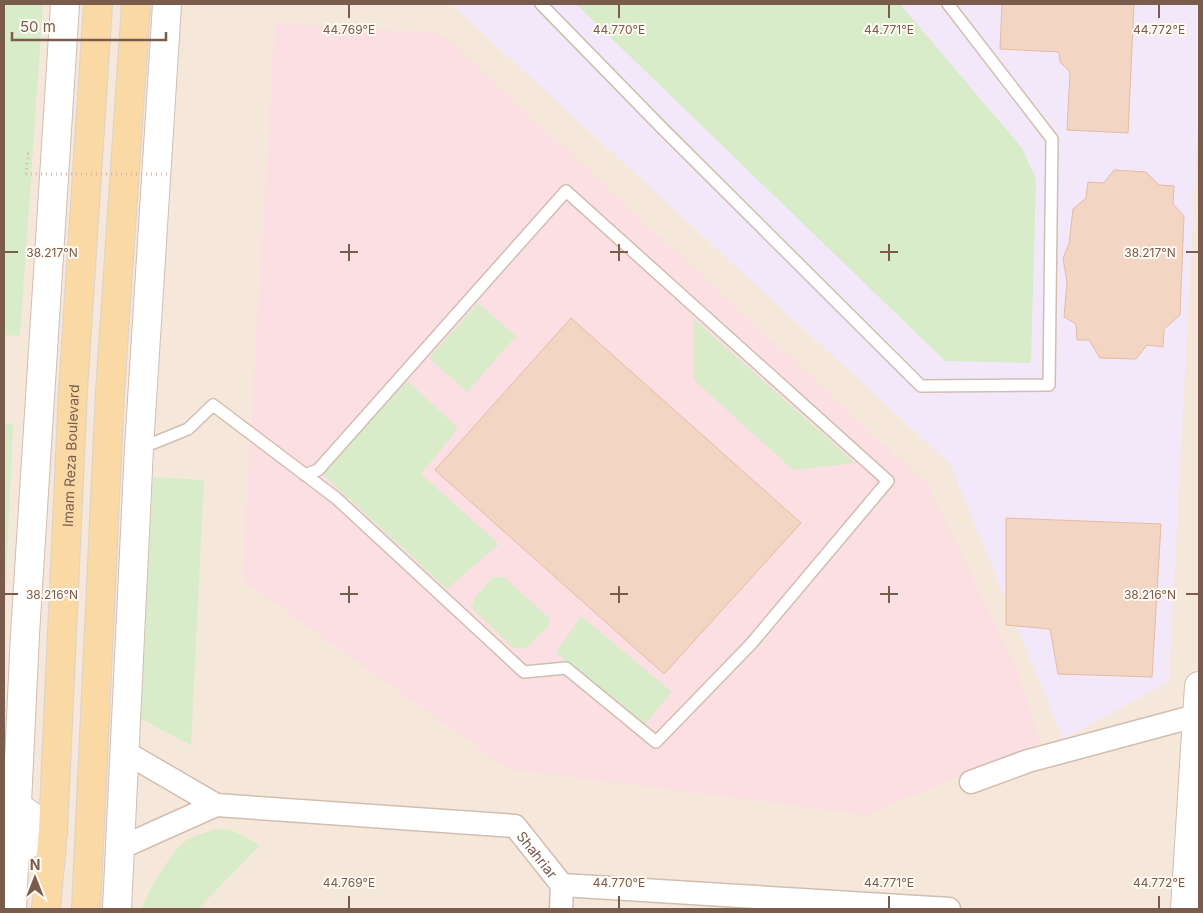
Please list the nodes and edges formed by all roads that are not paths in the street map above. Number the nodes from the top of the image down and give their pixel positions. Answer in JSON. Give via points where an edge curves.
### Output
{"nodes":[{"id":1,"x":65,"y":4,"type":"edge"},
{"id":2,"x":98,"y":4,"type":"edge"},
{"id":3,"x":136,"y":4,"type":"edge"},
{"id":4,"x":167,"y":4,"type":"edge"},
{"id":5,"x":541,"y":4,"type":"edge"},
{"id":6,"x":948,"y":4,"type":"edge"},
{"id":7,"x":139,"y":448,"type":"junction"},
{"id":8,"x":305,"y":475,"type":"junction"},
{"id":9,"x":1199,"y":686,"type":"edge"},
{"id":10,"x":1198,"y":716,"type":"edge"},
{"id":11,"x":125,"y":752,"type":"junction"},
{"id":12,"x":971,"y":782,"type":"dead end"},
{"id":13,"x":216,"y":805,"type":"junction"},
{"id":14,"x":10,"y":806,"type":"edge"},
{"id":15,"x":53,"y":831,"type":"junction"},
{"id":16,"x":89,"y":832,"type":"junction"},
{"id":17,"x":120,"y":848,"type":"junction"},
{"id":18,"x":9,"y":850,"type":"edge"},
{"id":19,"x":562,"y":885,"type":"junction"},
{"id":20,"x":805,"y":906,"type":"edge"},
{"id":21,"x":12,"y":909,"type":"edge"},
{"id":22,"x":46,"y":909,"type":"edge"},
{"id":23,"x":86,"y":909,"type":"edge"},
{"id":24,"x":117,"y":909,"type":"edge"},
{"id":25,"x":561,"y":909,"type":"edge"},
{"id":26,"x":949,"y":909,"type":"edge"},
{"id":27,"x":1185,"y":909,"type":"edge"}],
"edges":[{"from":1,"to":14,"type":"street","via":[[25,634]]},
{"from":2,"to":15,"type":"main road","name":"Imam Reza Boulevard","via":[[73,390]]},
{"from":3,"to":16,"type":"main road","via":[[110,392]]},
{"from":4,"to":7,"type":"street"},
{"from":5,"to":6,"type":"lane","via":[[921,386],[1049,385],[1052,139]]},
{"from":7,"to":8,"type":"lane","via":[[188,429],[214,405]]},
{"from":7,"to":11,"type":"street"},
{"from":8,"to":8,"type":"lane","via":[[336,498],[524,672],[566,668],[656,742],[751,644],[888,481],[566,191],[318,470]]},
{"from":9,"to":10,"type":"street"},
{"from":10,"to":12,"type":"street","via":[[1028,761]]},
{"from":10,"to":27,"type":"street"},
{"from":11,"to":13,"type":"street","name":"Shahriar"},
{"from":11,"to":17,"type":"street"},
{"from":13,"to":17,"type":"street","name":"Shahriar"},
{"from":13,"to":19,"type":"street","name":"Shahriar","via":[[515,826]]},
{"from":14,"to":15,"type":"street"},
{"from":14,"to":18,"type":"street"},
{"from":15,"to":16,"type":"main road"},
{"from":15,"to":18,"type":"street"},
{"from":15,"to":22,"type":"main road","name":"Imam Reza Boulevard"},
{"from":16,"to":23,"type":"main road"},
{"from":17,"to":24,"type":"street"},
{"from":18,"to":21,"type":"street"},
{"from":19,"to":20,"type":"street","name":"Shahriar"},
{"from":19,"to":25,"type":"street"},
{"from":20,"to":26,"type":"street","name":"Shahriar"}]}
